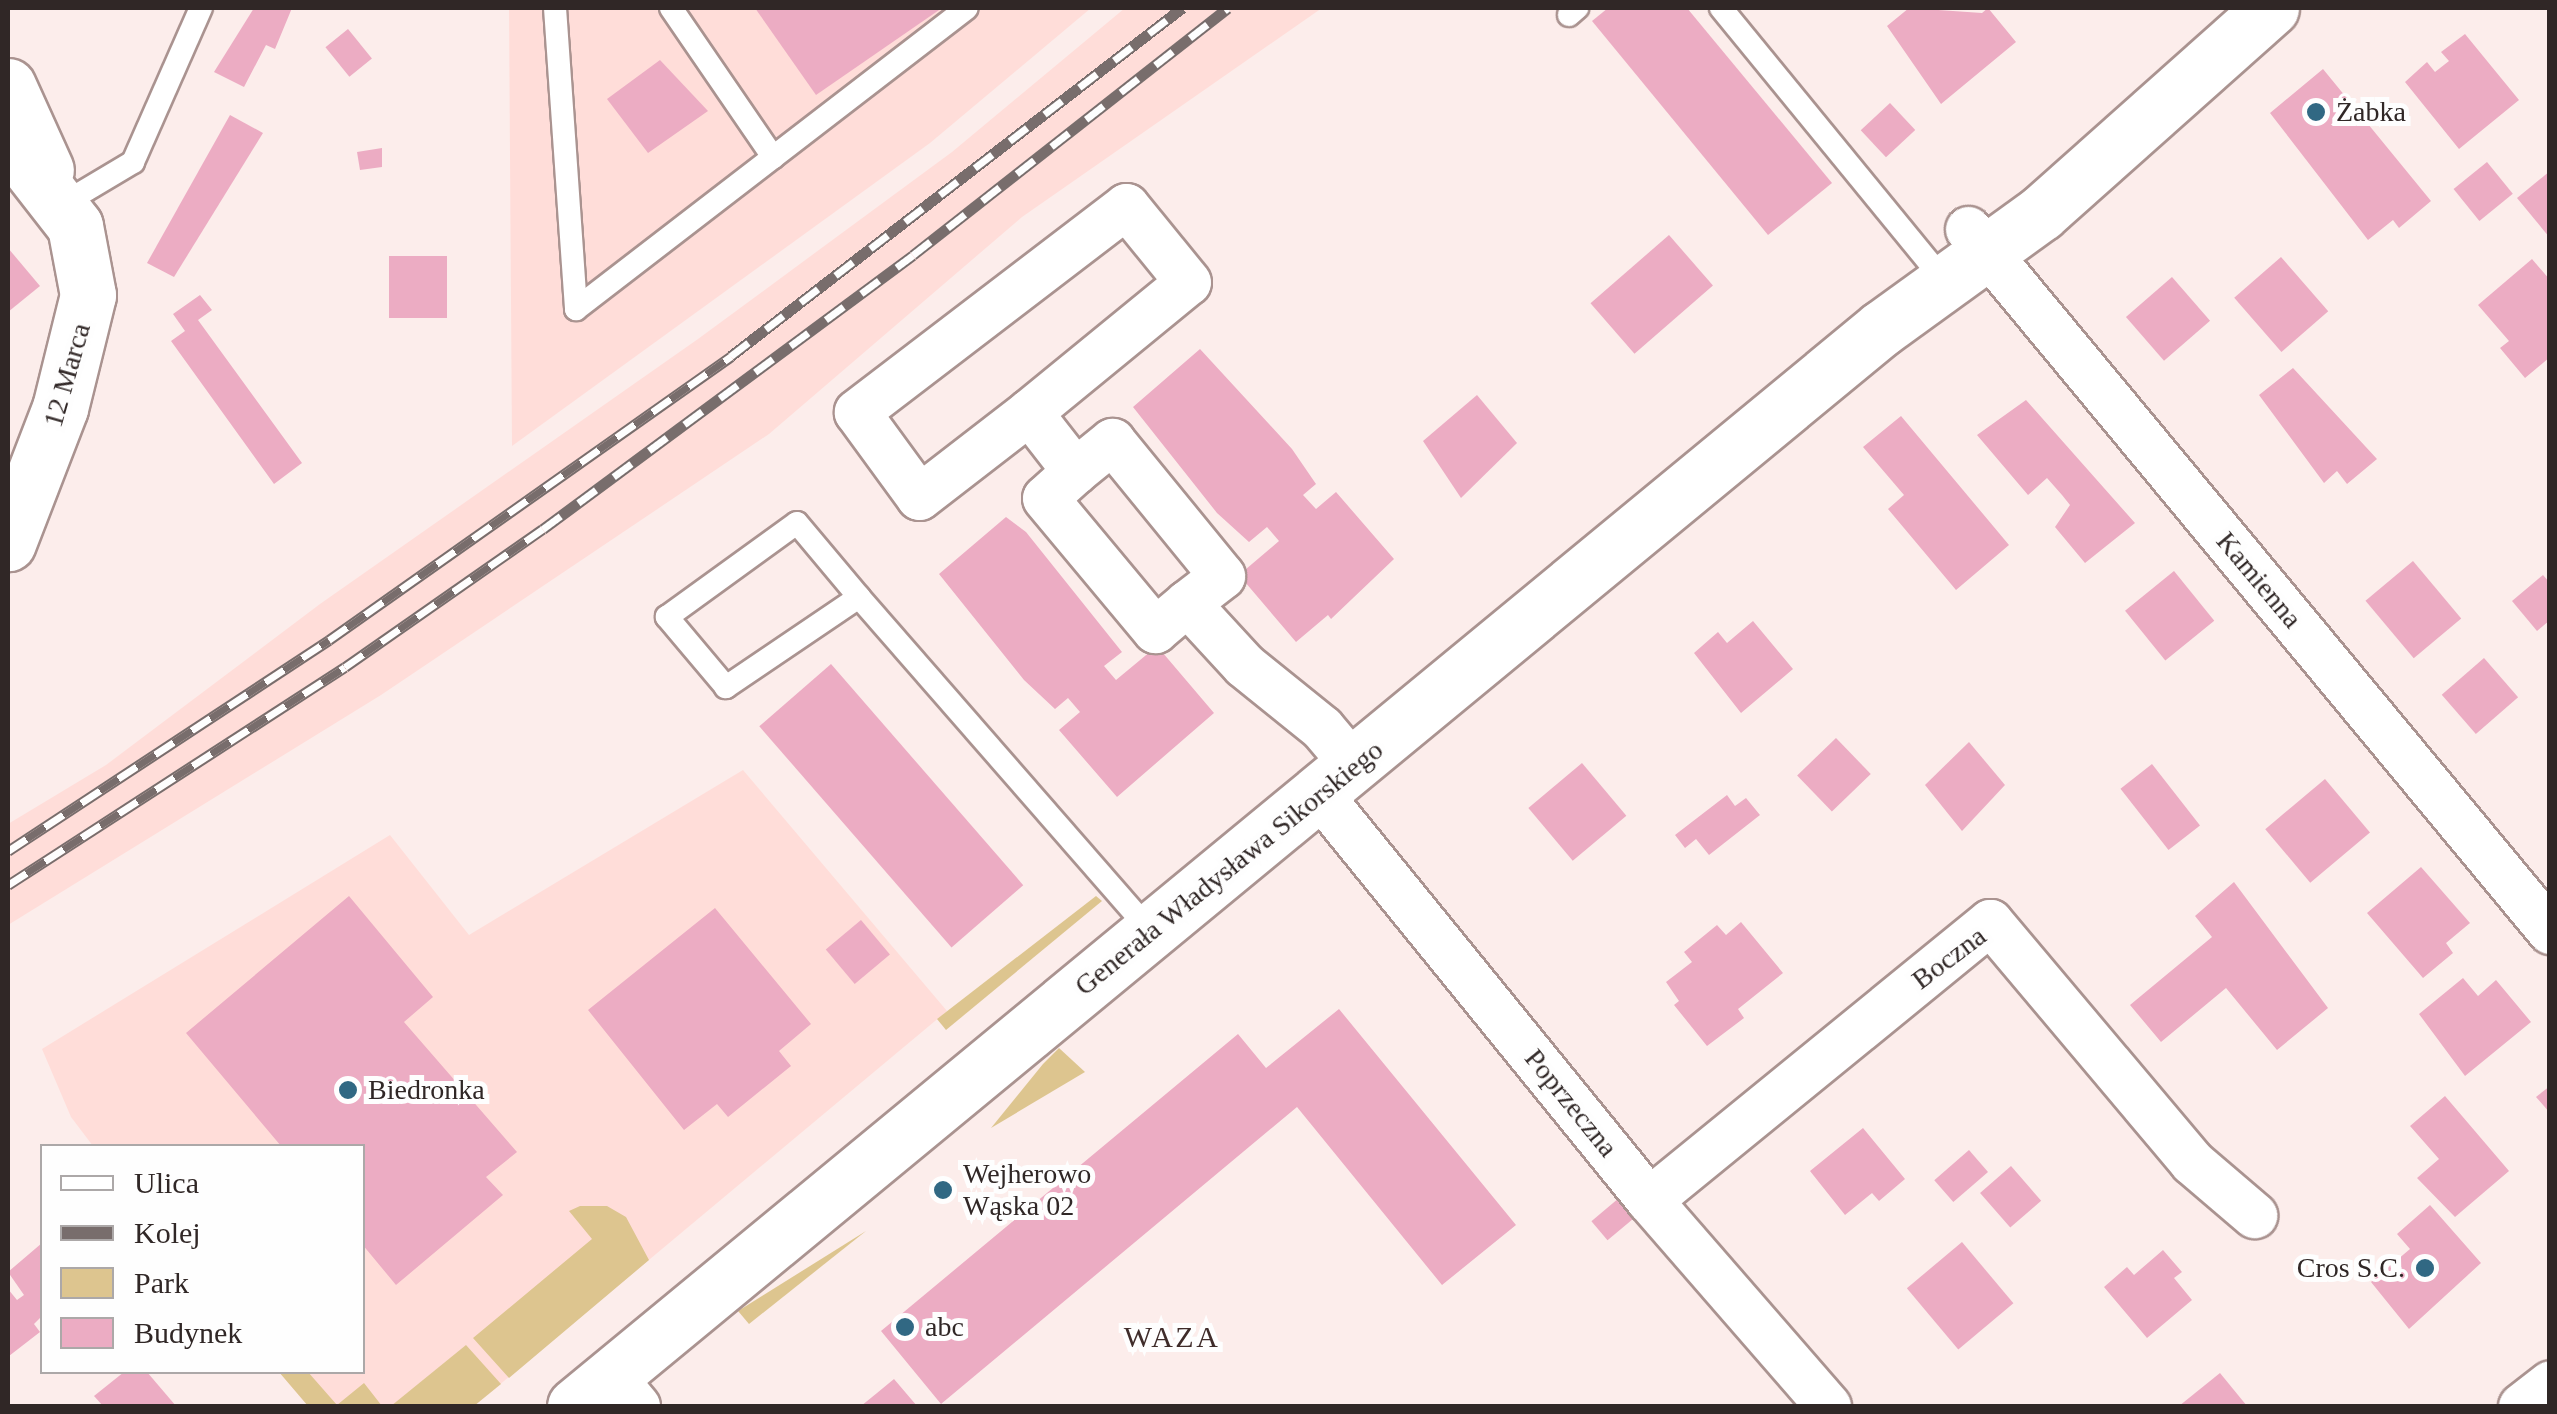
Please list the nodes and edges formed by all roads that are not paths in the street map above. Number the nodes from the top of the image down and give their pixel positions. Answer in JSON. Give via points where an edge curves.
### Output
{"nodes":[{"id":1,"x":202,"y":8,"type":"edge"},
{"id":2,"x":554,"y":8,"type":"edge"},
{"id":3,"x":671,"y":8,"type":"edge"},
{"id":4,"x":967,"y":8,"type":"edge"},
{"id":5,"x":1721,"y":8,"type":"edge"},
{"id":6,"x":2271,"y":8,"type":"edge"},
{"id":7,"x":8,"y":86,"type":"edge"},
{"id":8,"x":8,"y":140,"type":"edge"},
{"id":9,"x":772,"y":157,"type":"junction"},
{"id":10,"x":61,"y":205,"type":"junction"},
{"id":11,"x":1958,"y":258,"type":"junction"},
{"id":12,"x":1029,"y":412,"type":"junction"},
{"id":13,"x":1075,"y":471,"type":"junction"},
{"id":14,"x":8,"y":543,"type":"edge"},
{"id":15,"x":858,"y":597,"type":"junction"},
{"id":16,"x":1187,"y":603,"type":"junction"},
{"id":17,"x":1337,"y":780,"type":"junction"},
{"id":18,"x":2550,"y":931,"type":"edge"},
{"id":19,"x":1151,"y":932,"type":"junction"},
{"id":20,"x":1649,"y":1200,"type":"junction"},
{"id":21,"x":2254,"y":1216,"type":"dead end"},
{"id":22,"x":2550,"y":1384,"type":"edge"},
{"id":23,"x":608,"y":1396,"type":"edge"},
{"id":24,"x":1828,"y":1406,"type":"edge"},
{"id":25,"x":2521,"y":1406,"type":"edge"}],
"edges":[{"from":1,"to":10,"type":"lane","via":[[160,115],[133,162]]},
{"from":2,"to":9,"type":"lane","via":[[576,309]]},
{"from":3,"to":9,"type":"lane"},
{"from":4,"to":9,"type":"lane"},
{"from":5,"to":11,"type":"lane"},
{"from":6,"to":11,"type":"street","name":"Generała Władysława Sikorskiego","via":[[2228,43],[2108,110]]},
{"from":7,"to":10,"type":"street","name":"12 Marca"},
{"from":8,"to":10,"type":"street","name":"12 Marca"},
{"from":10,"to":14,"type":"street","name":"12 Marca","via":[[75,226],[88,295],[60,408]]},
{"from":11,"to":17,"type":"street","name":"Generała Władysława Sikorskiego"},
{"from":11,"to":18,"type":"street","name":"Kamienna"},
{"from":12,"to":12,"type":"street","via":[[920,497],[857,412],[1126,206],[1188,282]]},
{"from":12,"to":13,"type":"street"},
{"from":13,"to":16,"type":"street","via":[[1046,498],[1155,630]]},
{"from":13,"to":16,"type":"street","via":[[1112,440],[1222,576]]},
{"from":15,"to":15,"type":"lane","via":[[797,522],[668,618],[726,687]]},
{"from":15,"to":19,"type":"lane"},
{"from":16,"to":17,"type":"street","name":"Poprzeczna","via":[[1244,665],[1322,728]]},
{"from":17,"to":19,"type":"street","name":"Generała Władysława Sikorskiego"},
{"from":17,"to":20,"type":"street","name":"Poprzeczna"},
{"from":19,"to":23,"type":"street","name":"Generała Władysława Sikorskiego"},
{"from":20,"to":21,"type":"street","name":"Boczna","via":[[1990,922],[2192,1162]]},
{"from":20,"to":24,"type":"street","name":"Poprzeczna"},
{"from":22,"to":25,"type":"street"}]}
